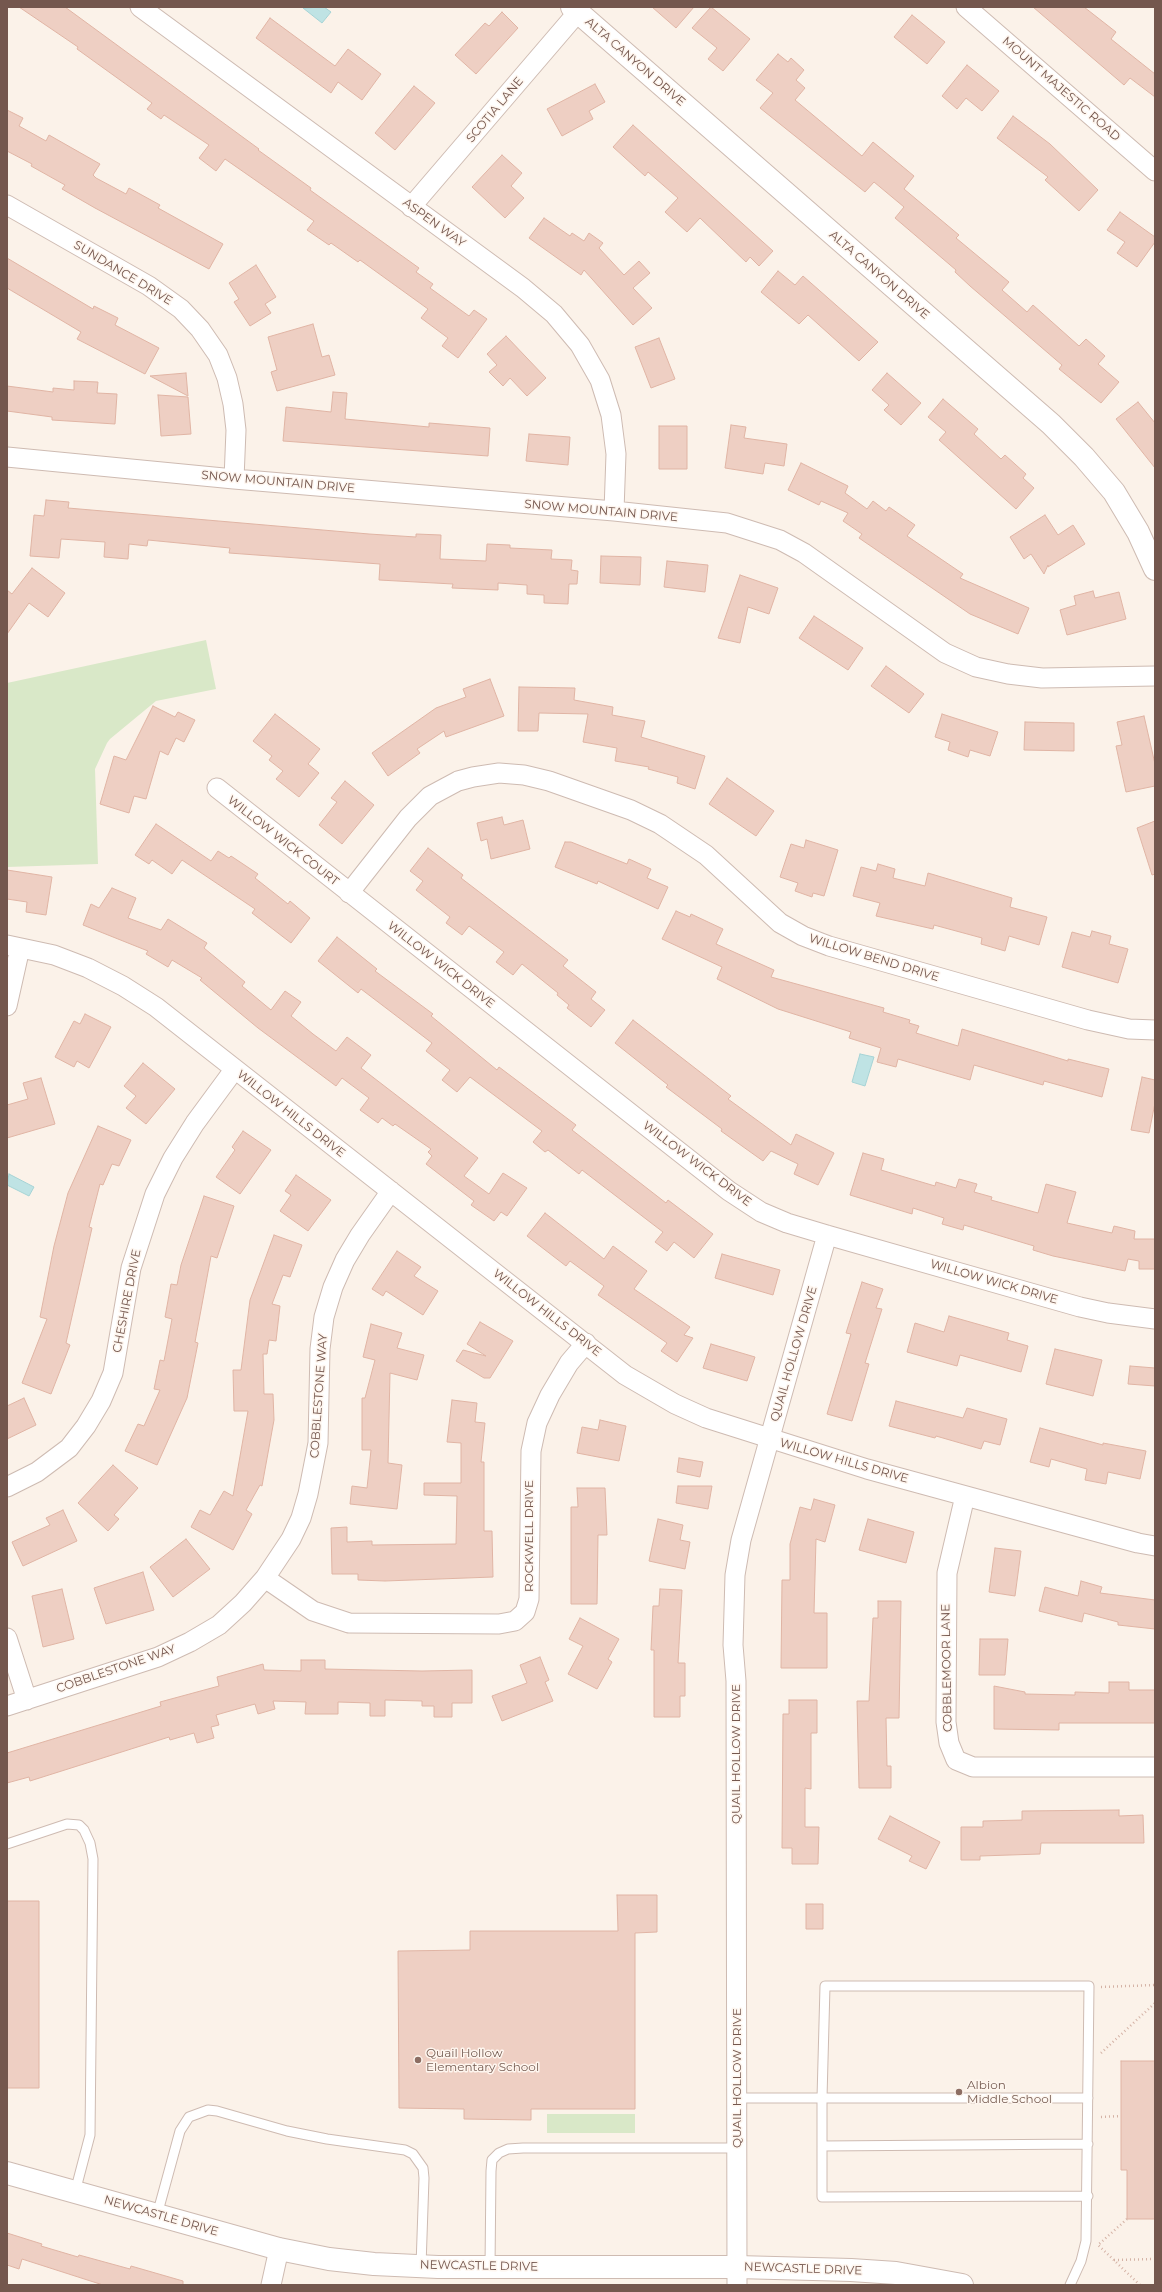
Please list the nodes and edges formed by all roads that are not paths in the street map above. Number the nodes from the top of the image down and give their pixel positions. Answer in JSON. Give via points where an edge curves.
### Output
{"nodes":[{"id":1,"x":140,"y":7,"type":"edge"},
{"id":2,"x":966,"y":7,"type":"edge"},
{"id":3,"x":575,"y":10,"type":"edge"},
{"id":4,"x":1155,"y":171,"type":"edge"},
{"id":5,"x":7,"y":205,"type":"edge"},
{"id":6,"x":412,"y":207,"type":"junction"},
{"id":7,"x":7,"y":456,"type":"edge"},
{"id":8,"x":234,"y":479,"type":"junction"},
{"id":9,"x":614,"y":511,"type":"junction"},
{"id":10,"x":1155,"y":569,"type":"edge"},
{"id":11,"x":1155,"y":676,"type":"edge"},
{"id":12,"x":217,"y":788,"type":"dead end"},
{"id":13,"x":349,"y":893,"type":"junction"},
{"id":14,"x":14,"y":947,"type":"edge"},
{"id":15,"x":7,"y":1006,"type":"edge"},
{"id":16,"x":1155,"y":1030,"type":"edge"},
{"id":17,"x":234,"y":1070,"type":"junction"},
{"id":18,"x":391,"y":1191,"type":"junction"},
{"id":19,"x":827,"y":1235,"type":"junction"},
{"id":20,"x":1155,"y":1319,"type":"edge"},
{"id":21,"x":586,"y":1343,"type":"junction"},
{"id":22,"x":769,"y":1439,"type":"junction"},
{"id":23,"x":7,"y":1488,"type":"edge"},
{"id":24,"x":965,"y":1496,"type":"junction"},
{"id":25,"x":1155,"y":1546,"type":"edge"},
{"id":26,"x":265,"y":1578,"type":"junction"},
{"id":27,"x":7,"y":1638,"type":"edge"},
{"id":28,"x":27,"y":1700,"type":"junction"},
{"id":29,"x":7,"y":1706,"type":"edge"},
{"id":30,"x":1155,"y":1767,"type":"edge"},
{"id":31,"x":7,"y":1844,"type":"edge"},
{"id":32,"x":737,"y":2098,"type":"junction"},
{"id":33,"x":822,"y":2098,"type":"junction"},
{"id":34,"x":1088,"y":2098,"type":"junction"},
{"id":35,"x":1088,"y":2144,"type":"junction"},
{"id":36,"x":822,"y":2146,"type":"junction"},
{"id":37,"x":737,"y":2148,"type":"junction"},
{"id":38,"x":7,"y":2173,"type":"edge"},
{"id":39,"x":75,"y":2192,"type":"junction"},
{"id":40,"x":1088,"y":2196,"type":"junction"},
{"id":41,"x":157,"y":2215,"type":"junction"},
{"id":42,"x":279,"y":2249,"type":"junction"},
{"id":43,"x":421,"y":2266,"type":"junction"},
{"id":44,"x":490,"y":2266,"type":"junction"},
{"id":45,"x":737,"y":2276,"type":"edge"},
{"id":46,"x":271,"y":2285,"type":"edge"},
{"id":47,"x":962,"y":2285,"type":"edge"},
{"id":48,"x":1070,"y":2285,"type":"edge"}],
"edges":[{"from":1,"to":6,"type":"street","name":"ASPEN WAY"},
{"from":2,"to":4,"type":"street","name":"MOUNT MAJESTIC ROAD"},
{"from":3,"to":6,"type":"street","name":"SCOTIA LANE"},
{"from":3,"to":10,"type":"street","name":"ALTA CANYON DRIVE","via":[[1051,424],[1114,492],[1138,532]]},
{"from":5,"to":8,"type":"street","name":"SUNDANCE DRIVE","via":[[149,286],[181,309],[200,330],[218,355],[233,404],[236,430]]},
{"from":6,"to":9,"type":"street","name":"ASPEN WAY","via":[[523,288],[554,314],[580,345],[600,380],[611,415],[616,454]]},
{"from":7,"to":8,"type":"street","name":"SNOW MOUNTAIN DRIVE"},
{"from":8,"to":9,"type":"street","name":"SNOW MOUNTAIN DRIVE"},
{"from":9,"to":11,"type":"street","name":"SNOW MOUNTAIN DRIVE","via":[[728,523],[780,540],[804,553],[945,653],[976,667],[1042,678]]},
{"from":12,"to":13,"type":"street","name":"WILLOW WICK COURT"},
{"from":13,"to":16,"type":"street","name":"WILLOW BEND DRIVE","via":[[408,818],[430,796],[458,781],[473,777],[499,773],[524,775],[549,781],[631,810],[660,824],[706,855],[780,923],[803,936],[828,946],[1088,1020],[1129,1029]]},
{"from":13,"to":19,"type":"street","name":"WILLOW WICK DRIVE","via":[[729,1191],[774,1218]]},
{"from":14,"to":15,"type":"street"},
{"from":14,"to":17,"type":"street","name":"WILLOW HILLS DRIVE","via":[[54,955],[88,968],[123,986],[156,1007]]},
{"from":17,"to":18,"type":"street","name":"WILLOW HILLS DRIVE"},
{"from":17,"to":23,"type":"street","name":"CHESHIRE DRIVE","via":[[173,1158],[155,1194],[131,1268],[113,1373],[101,1401],[69,1448],[37,1472]]},
{"from":18,"to":21,"type":"street","name":"WILLOW HILLS DRIVE"},
{"from":18,"to":26,"type":"street","name":"COBBLESTONE WAY","via":[[360,1235],[333,1287],[324,1317],[320,1349],[318,1443],[308,1494],[291,1539]]},
{"from":19,"to":20,"type":"street","name":"WILLOW WICK DRIVE","via":[[1080,1307]]},
{"from":19,"to":22,"type":"street","name":"QUAIL HOLLOW DRIVE"},
{"from":21,"to":22,"type":"street","name":"WILLOW HILLS DRIVE","via":[[625,1375],[675,1404],[706,1418]]},
{"from":21,"to":26,"type":"street","name":"ROCKWELL DRIVE","via":[[550,1394],[537,1423],[531,1451],[529,1599],[525,1612],[516,1621],[499,1624],[349,1623],[313,1611]]},
{"from":22,"to":24,"type":"street","name":"WILLOW HILLS DRIVE"},
{"from":22,"to":32,"type":"street","name":"QUAIL HOLLOW DRIVE","via":[[741,1540],[735,1575],[733,1645],[736,1681]]},
{"from":24,"to":25,"type":"street","name":"WILLOW HILLS DRIVE"},
{"from":24,"to":30,"type":"street","name":"COBBLEMOOR LANE","via":[[947,1573],[946,1722],[949,1744],[956,1760],[973,1767]]},
{"from":26,"to":28,"type":"street","name":"COBBLESTONE WAY","via":[[219,1625],[190,1642],[158,1657]]},
{"from":27,"to":28,"type":"street"},
{"from":28,"to":29,"type":"street","name":"COBBLESTONE WAY"},
{"from":31,"to":39,"type":"lane","via":[[67,1824],[78,1825],[84,1830],[90,1843],[93,1859],[90,2135]]},
{"from":32,"to":33,"type":"lane"},
{"from":32,"to":37,"type":"street","name":"QUAIL HOLLOW DRIVE"},
{"from":33,"to":34,"type":"lane"},
{"from":33,"to":34,"type":"lane","via":[[825,1986],[1089,1986]]},
{"from":33,"to":36,"type":"lane"},
{"from":34,"to":35,"type":"lane"},
{"from":35,"to":36,"type":"lane"},
{"from":35,"to":40,"type":"lane"},
{"from":36,"to":40,"type":"lane","via":[[822,2196]]},
{"from":37,"to":44,"type":"lane","via":[[523,2148],[508,2149],[499,2153],[492,2160],[491,2171]]},
{"from":37,"to":45,"type":"street","name":"QUAIL HOLLOW DRIVE"},
{"from":38,"to":39,"type":"street","name":"NEWCASTLE DRIVE"},
{"from":39,"to":41,"type":"street","name":"NEWCASTLE DRIVE"},
{"from":40,"to":48,"type":"lane","via":[[1086,2241],[1081,2261]]},
{"from":41,"to":42,"type":"street","name":"NEWCASTLE DRIVE"},
{"from":41,"to":43,"type":"lane","via":[[180,2131],[189,2117],[198,2112],[217,2111],[293,2132],[405,2150],[413,2154],[424,2168]]},
{"from":42,"to":43,"type":"street","name":"NEWCASTLE DRIVE","via":[[336,2259]]},
{"from":42,"to":46,"type":"street"},
{"from":43,"to":44,"type":"street","name":"NEWCASTLE DRIVE"},
{"from":44,"to":45,"type":"street","name":"NEWCASTLE DRIVE"},
{"from":45,"to":47,"type":"street","name":"NEWCASTLE DRIVE","via":[[896,2273]]}]}
